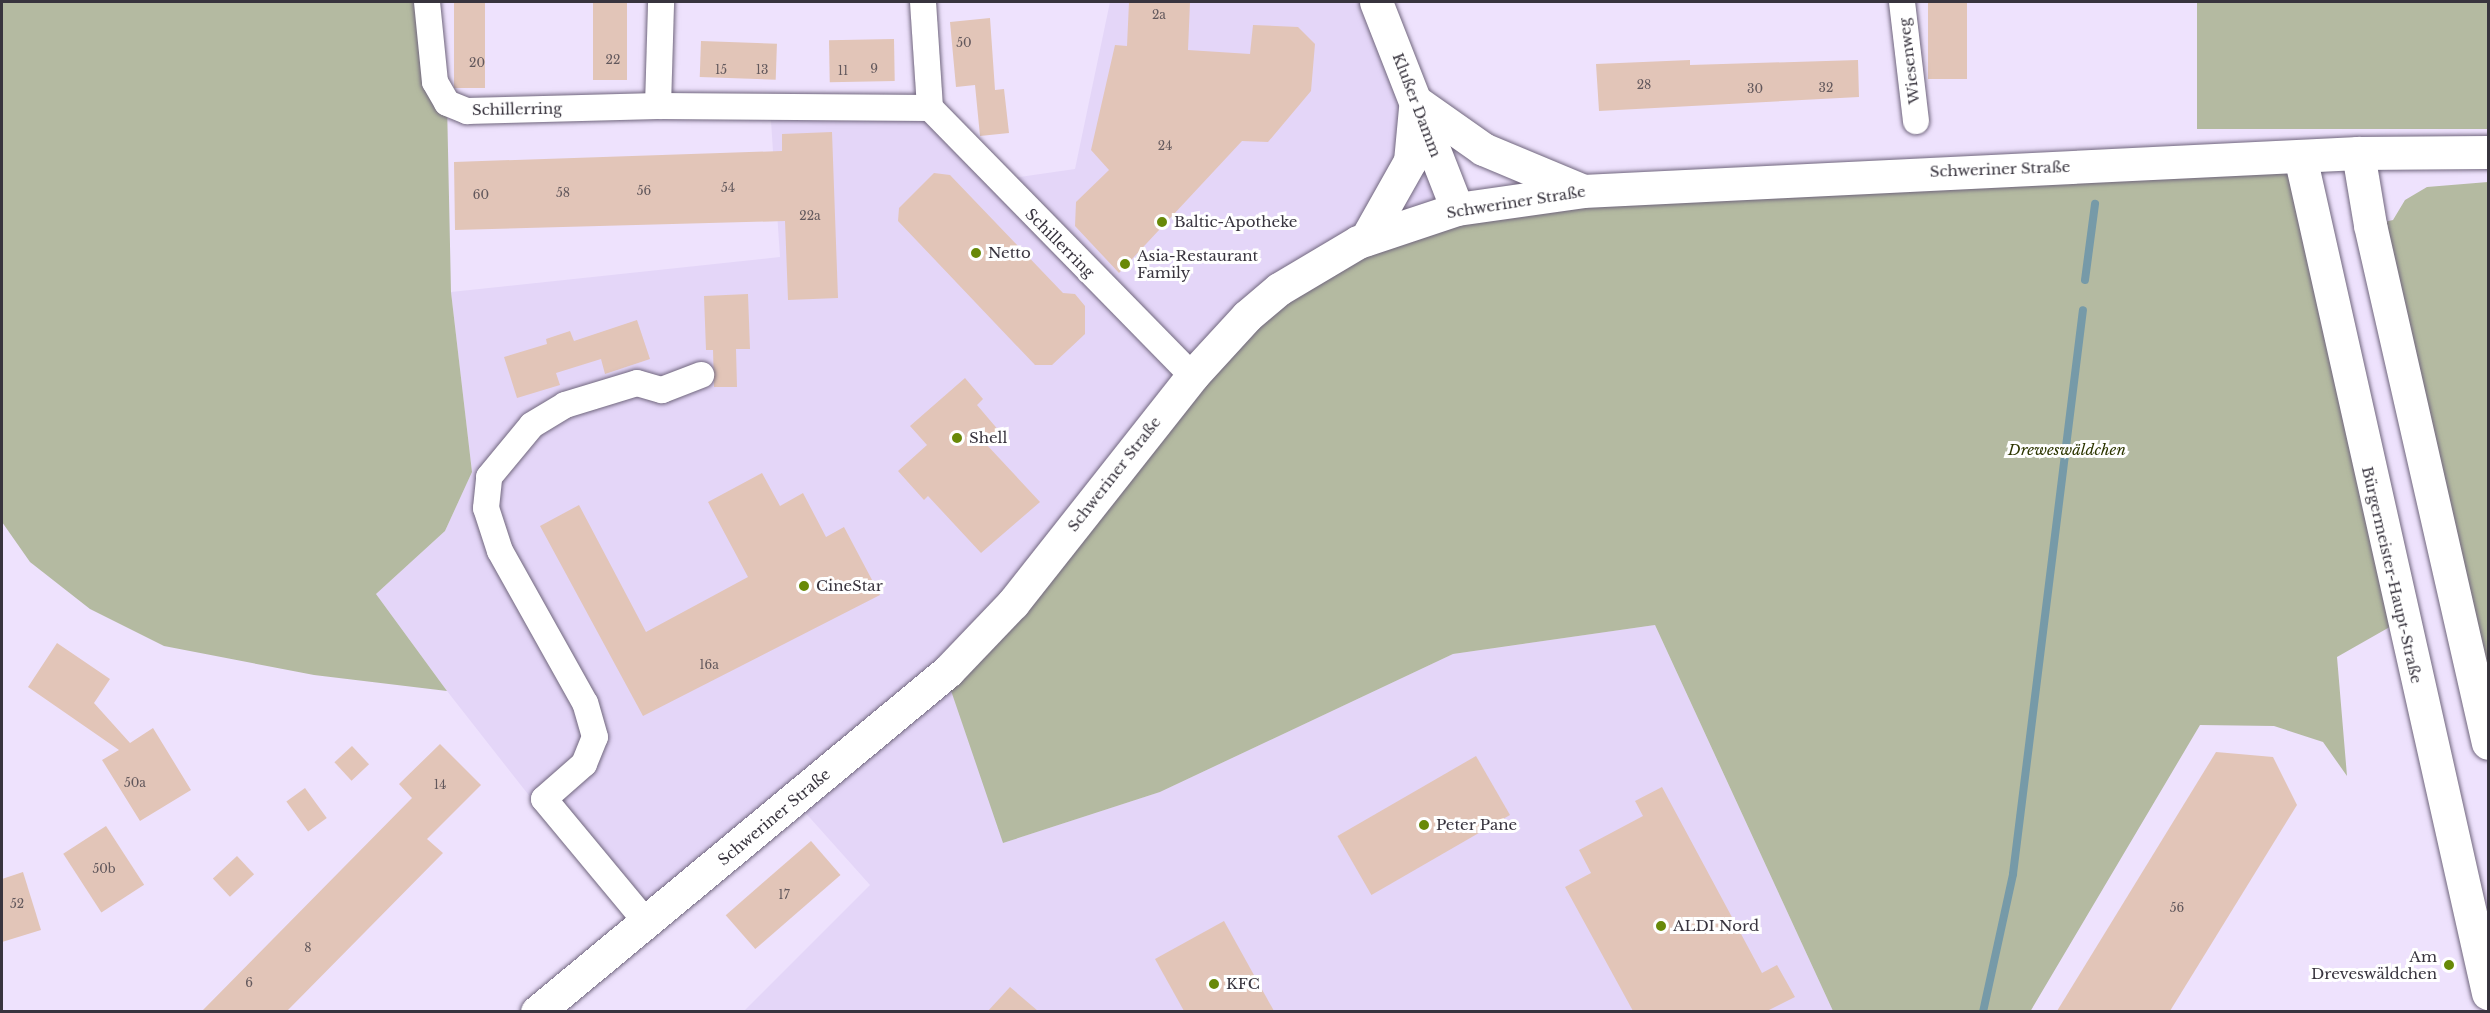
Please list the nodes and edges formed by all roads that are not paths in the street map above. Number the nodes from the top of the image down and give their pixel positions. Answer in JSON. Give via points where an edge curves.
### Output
{"nodes":[{"id":1,"x":427,"y":2,"type":"edge"},
{"id":2,"x":661,"y":2,"type":"edge"},
{"id":3,"x":923,"y":2,"type":"edge"},
{"id":4,"x":1376,"y":2,"type":"edge"},
{"id":5,"x":1902,"y":2,"type":"edge"},
{"id":6,"x":1415,"y":101,"type":"junction"},
{"id":7,"x":658,"y":106,"type":"junction"},
{"id":8,"x":930,"y":108,"type":"junction"},
{"id":9,"x":1916,"y":122,"type":"dead end"},
{"id":10,"x":2488,"y":152,"type":"edge"},
{"id":11,"x":2358,"y":153,"type":"junction"},
{"id":12,"x":2300,"y":156,"type":"junction"},
{"id":13,"x":1583,"y":190,"type":"junction"},
{"id":14,"x":1457,"y":209,"type":"junction"},
{"id":15,"x":1366,"y":239,"type":"junction"},
{"id":16,"x":701,"y":375,"type":"dead end"},
{"id":17,"x":1192,"y":376,"type":"junction"},
{"id":18,"x":2488,"y":743,"type":"edge"},
{"id":19,"x":647,"y":923,"type":"junction"},
{"id":20,"x":2488,"y":993,"type":"edge"},
{"id":21,"x":537,"y":1011,"type":"edge"}],
"edges":[{"from":1,"to":7,"type":"street","name":"Schillerring","via":[[435,82],[447,103],[467,111]]},
{"from":2,"to":7,"type":"street"},
{"from":3,"to":8,"type":"street"},
{"from":4,"to":6,"type":"main road","name":"Klußer Damm"},
{"from":5,"to":9,"type":"street","name":"Wiesenweg"},
{"from":6,"to":13,"type":"main road","via":[[1483,149]]},
{"from":6,"to":14,"type":"main road","name":"Klußer Damm"},
{"from":6,"to":15,"type":"main road","via":[[1410,161]]},
{"from":7,"to":8,"type":"street","name":"Schillerring"},
{"from":8,"to":17,"type":"street","name":"Schillerring"},
{"from":10,"to":11,"type":"main road","name":"Schweriner Straße"},
{"from":11,"to":12,"type":"main road","name":"Schweriner Straße"},
{"from":11,"to":18,"type":"main road","via":[[2370,225]]},
{"from":12,"to":13,"type":"main road","name":"Schweriner Straße"},
{"from":12,"to":20,"type":"main road","name":"Bürgermeister-Haupt-Straße"},
{"from":13,"to":14,"type":"main road","name":"Schweriner Straße"},
{"from":14,"to":15,"type":"main road","name":"Schweriner Straße"},
{"from":15,"to":17,"type":"main road","name":"Schweriner Straße","via":[[1279,289],[1247,316]]},
{"from":16,"to":19,"type":"street","via":[[662,390],[637,383],[565,405],[532,425],[489,477],[486,508],[500,551],[585,703],[595,737],[584,764],[544,799]]},
{"from":17,"to":19,"type":"main road","name":"Schweriner Straße","via":[[1013,603],[948,671]]},
{"from":19,"to":21,"type":"main road","name":"Schweriner Straße"}]}
